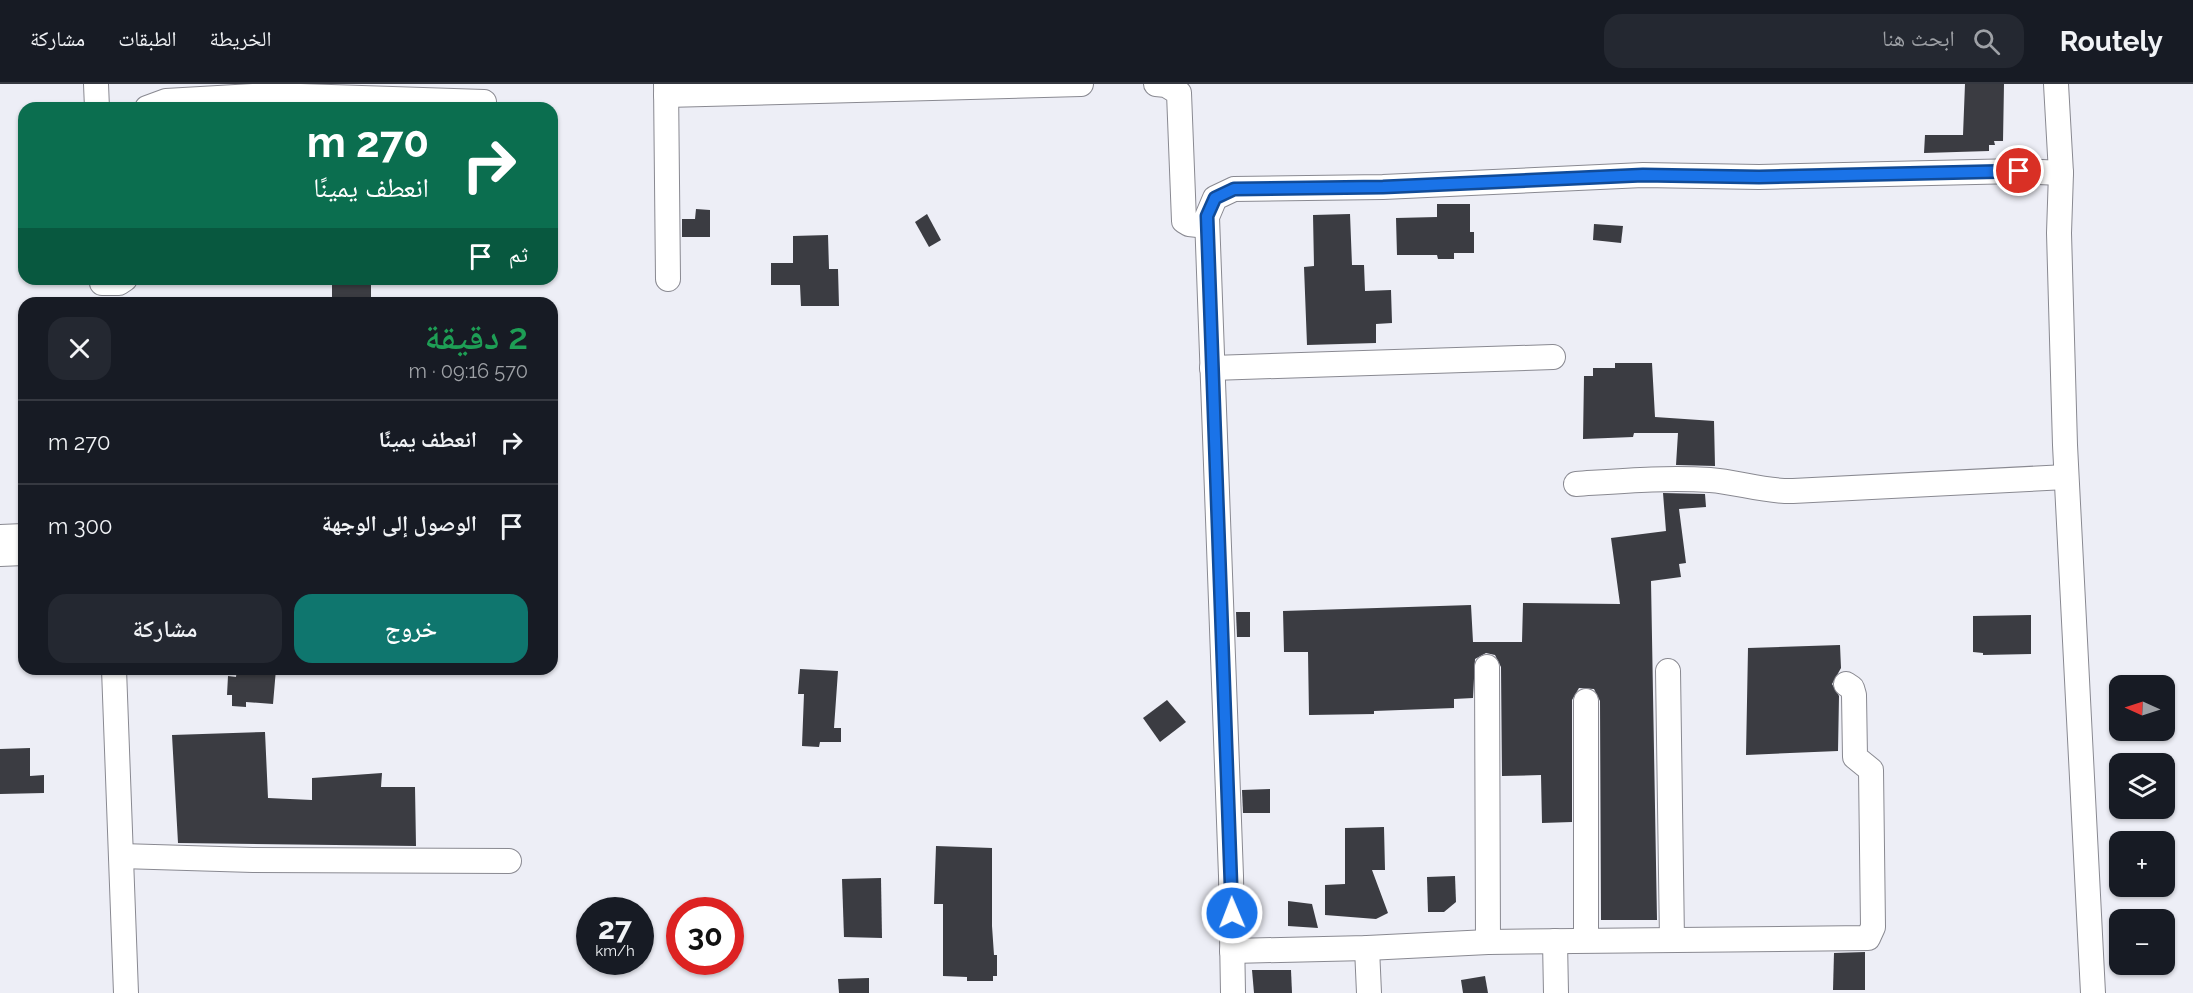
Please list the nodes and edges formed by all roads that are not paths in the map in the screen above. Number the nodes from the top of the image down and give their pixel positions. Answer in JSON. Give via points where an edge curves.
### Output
{"nodes":[{"id":1,"x":96,"y":84,"type":"edge"},
{"id":2,"x":1081,"y":84,"type":"edge"},
{"id":3,"x":1156,"y":84,"type":"edge"},
{"id":4,"x":2056,"y":84,"type":"edge"},
{"id":5,"x":880,"y":87,"type":"edge"},
{"id":6,"x":666,"y":89,"type":"edge"},
{"id":7,"x":97,"y":102,"type":"edge"},
{"id":8,"x":161,"y":102,"type":"edge"},
{"id":9,"x":484,"y":102,"type":"dead end"},
{"id":10,"x":2061,"y":173,"type":"junction"},
{"id":11,"x":1207,"y":226,"type":"junction"},
{"id":12,"x":668,"y":279,"type":"dead end"},
{"id":13,"x":1553,"y":357,"type":"dead end"},
{"id":14,"x":1212,"y":368,"type":"junction"},
{"id":15,"x":2066,"y":477,"type":"junction"},
{"id":16,"x":1576,"y":484,"type":"dead end"},
{"id":17,"x":18,"y":536,"type":"edge"},
{"id":18,"x":0,"y":537,"type":"edge"},
{"id":19,"x":18,"y":553,"type":"edge"},
{"id":20,"x":0,"y":554,"type":"edge"},
{"id":21,"x":1487,"y":668,"type":"dead end"},
{"id":22,"x":1668,"y":671,"type":"dead end"},
{"id":23,"x":114,"y":675,"type":"edge"},
{"id":24,"x":1846,"y":684,"type":"dead end"},
{"id":25,"x":1586,"y":701,"type":"dead end"},
{"id":26,"x":121,"y":856,"type":"junction"},
{"id":27,"x":509,"y":861,"type":"dead end"},
{"id":28,"x":1555,"y":940,"type":"junction"},
{"id":29,"x":1586,"y":940,"type":"junction"},
{"id":30,"x":1672,"y":940,"type":"junction"},
{"id":31,"x":1488,"y":942,"type":"junction"},
{"id":32,"x":1367,"y":948,"type":"junction"},
{"id":33,"x":1232,"y":951,"type":"junction"},
{"id":34,"x":126,"y":993,"type":"edge"},
{"id":35,"x":1233,"y":993,"type":"edge"},
{"id":36,"x":1369,"y":993,"type":"edge"},
{"id":37,"x":1556,"y":993,"type":"edge"},
{"id":38,"x":2093,"y":993,"type":"edge"}],
"edges":[{"from":1,"to":7,"type":"street"},
{"from":2,"to":5,"type":"street"},
{"from":3,"to":11,"type":"street","via":[[1179,93],[1184,221]]},
{"from":4,"to":10,"type":"street"},
{"from":5,"to":6,"type":"street"},
{"from":6,"to":12,"type":"street"},
{"from":8,"to":9,"type":"street","via":[[270,95]]},
{"from":10,"to":11,"type":"street","via":[[1643,175],[1383,187],[1234,189],[1215,198]]},
{"from":10,"to":15,"type":"street"},
{"from":11,"to":14,"type":"street"},
{"from":13,"to":14,"type":"street"},
{"from":14,"to":33,"type":"street"},
{"from":15,"to":16,"type":"street","via":[[1782,491],[1713,480]]},
{"from":15,"to":38,"type":"street"},
{"from":17,"to":18,"type":"street"},
{"from":19,"to":20,"type":"street"},
{"from":21,"to":31,"type":"street"},
{"from":22,"to":30,"type":"street"},
{"from":23,"to":26,"type":"street"},
{"from":24,"to":30,"type":"street","via":[[1854,695],[1855,757],[1871,770],[1870,936]]},
{"from":25,"to":29,"type":"street"},
{"from":26,"to":27,"type":"street"},
{"from":26,"to":34,"type":"street"},
{"from":28,"to":29,"type":"street"},
{"from":28,"to":31,"type":"street"},
{"from":28,"to":37,"type":"street"},
{"from":29,"to":30,"type":"street"},
{"from":31,"to":32,"type":"street"},
{"from":32,"to":33,"type":"street"},
{"from":32,"to":36,"type":"street"},
{"from":33,"to":35,"type":"street"}]}
